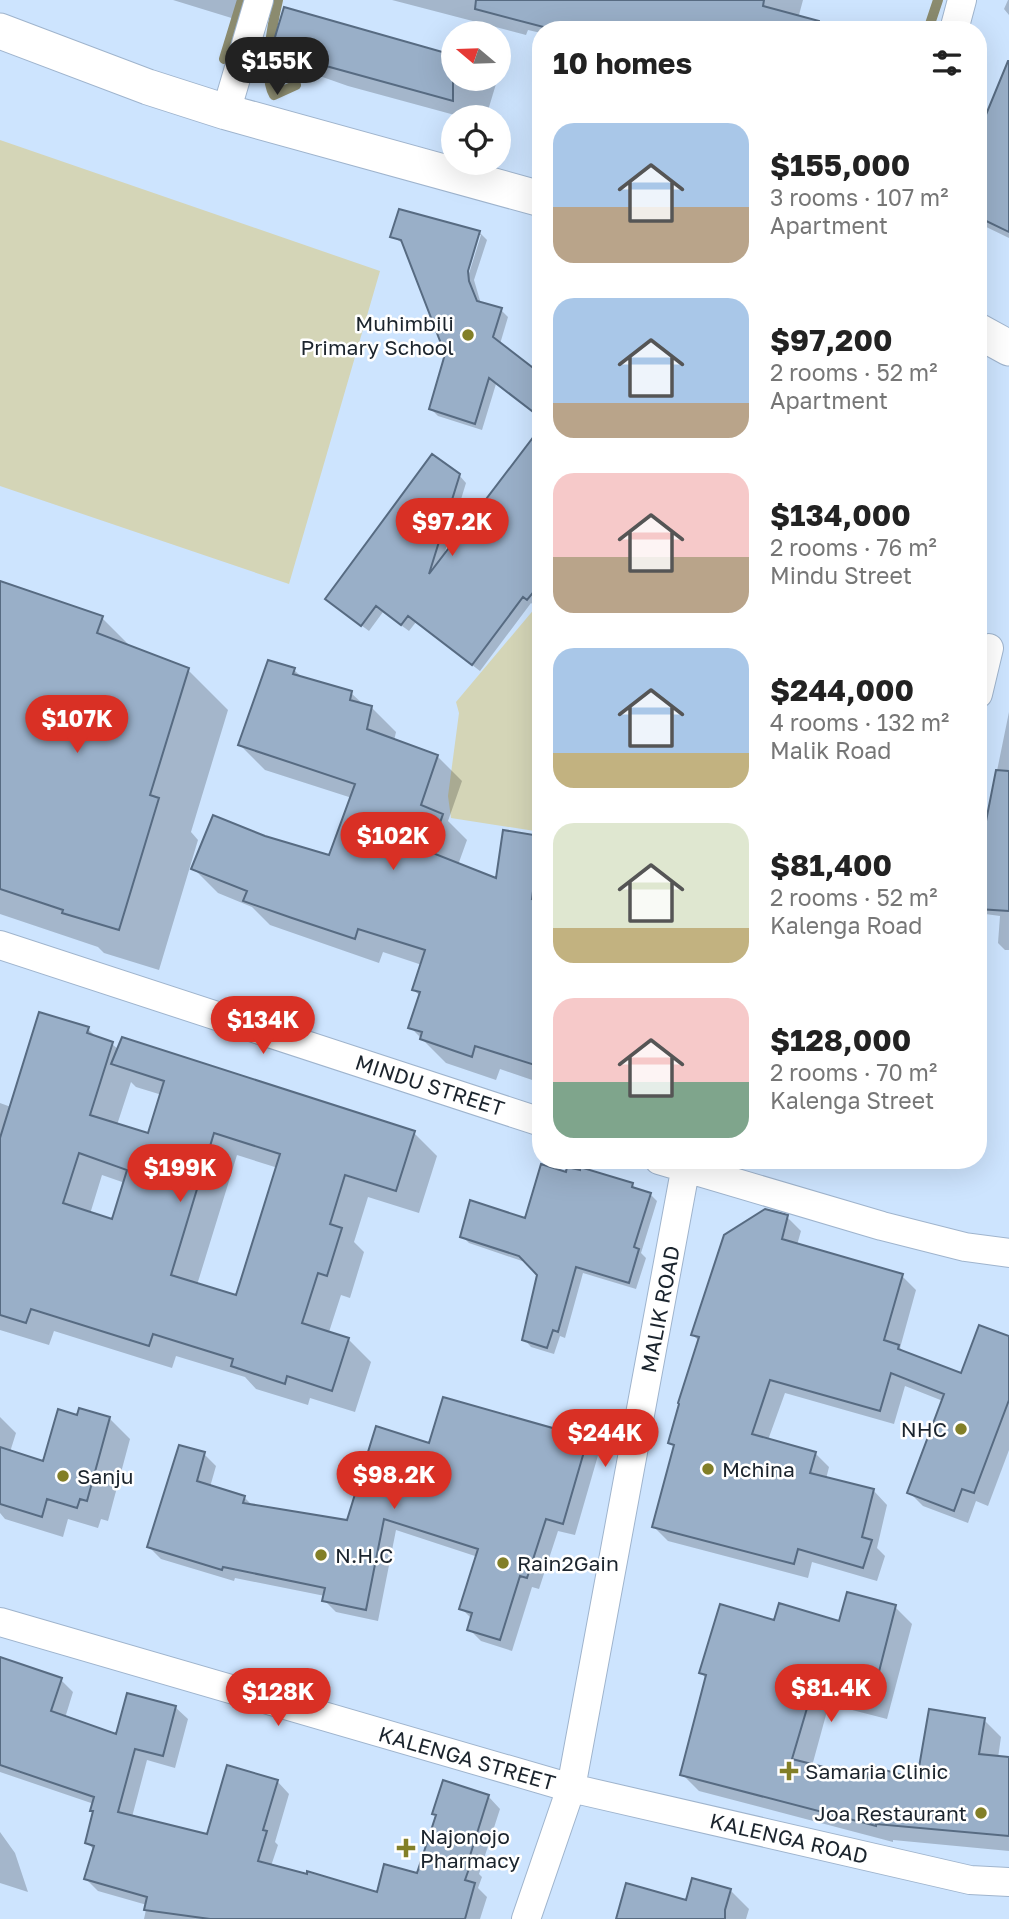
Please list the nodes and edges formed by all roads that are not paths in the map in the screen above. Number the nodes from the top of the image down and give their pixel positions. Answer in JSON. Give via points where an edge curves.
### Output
{"nodes":[{"id":1,"x":259,"y":0,"type":"edge"},
{"id":2,"x":962,"y":0,"type":"edge"},
{"id":3,"x":956,"y":21,"type":"edge"},
{"id":4,"x":0,"y":31,"type":"edge"},
{"id":5,"x":226,"y":112,"type":"junction"},
{"id":6,"x":532,"y":197,"type":"edge"},
{"id":7,"x":987,"y":336,"type":"edge"},
{"id":8,"x":1009,"y":348,"type":"edge"},
{"id":9,"x":989,"y":648,"type":"dead end"},
{"id":10,"x":987,"y":656,"type":"edge"},
{"id":11,"x":0,"y":945,"type":"edge"},
{"id":12,"x":532,"y":1119,"type":"edge"},
{"id":13,"x":686,"y":1169,"type":"edge"},
{"id":14,"x":700,"y":1169,"type":"edge"},
{"id":15,"x":1009,"y":1253,"type":"edge"},
{"id":16,"x":0,"y":1622,"type":"edge"},
{"id":17,"x":571,"y":1788,"type":"junction"},
{"id":18,"x":1009,"y":1882,"type":"edge"},
{"id":19,"x":526,"y":1919,"type":"edge"}],
"edges":[{"from":1,"to":5,"type":"street"},
{"from":2,"to":3,"type":"street"},
{"from":4,"to":5,"type":"street"},
{"from":5,"to":6,"type":"street"},
{"from":7,"to":8,"type":"street"},
{"from":9,"to":10,"type":"street"},
{"from":11,"to":12,"type":"street","name":"MINDU STREET"},
{"from":13,"to":17,"type":"street","name":"MALIK ROAD"},
{"from":14,"to":15,"type":"street","via":[[894,1229]]},
{"from":16,"to":17,"type":"street","name":"KALENGA STREET"},
{"from":17,"to":18,"type":"street","name":"KALENGA ROAD","via":[[970,1880]]},
{"from":17,"to":19,"type":"street","name":"MALIK ROAD"}]}
